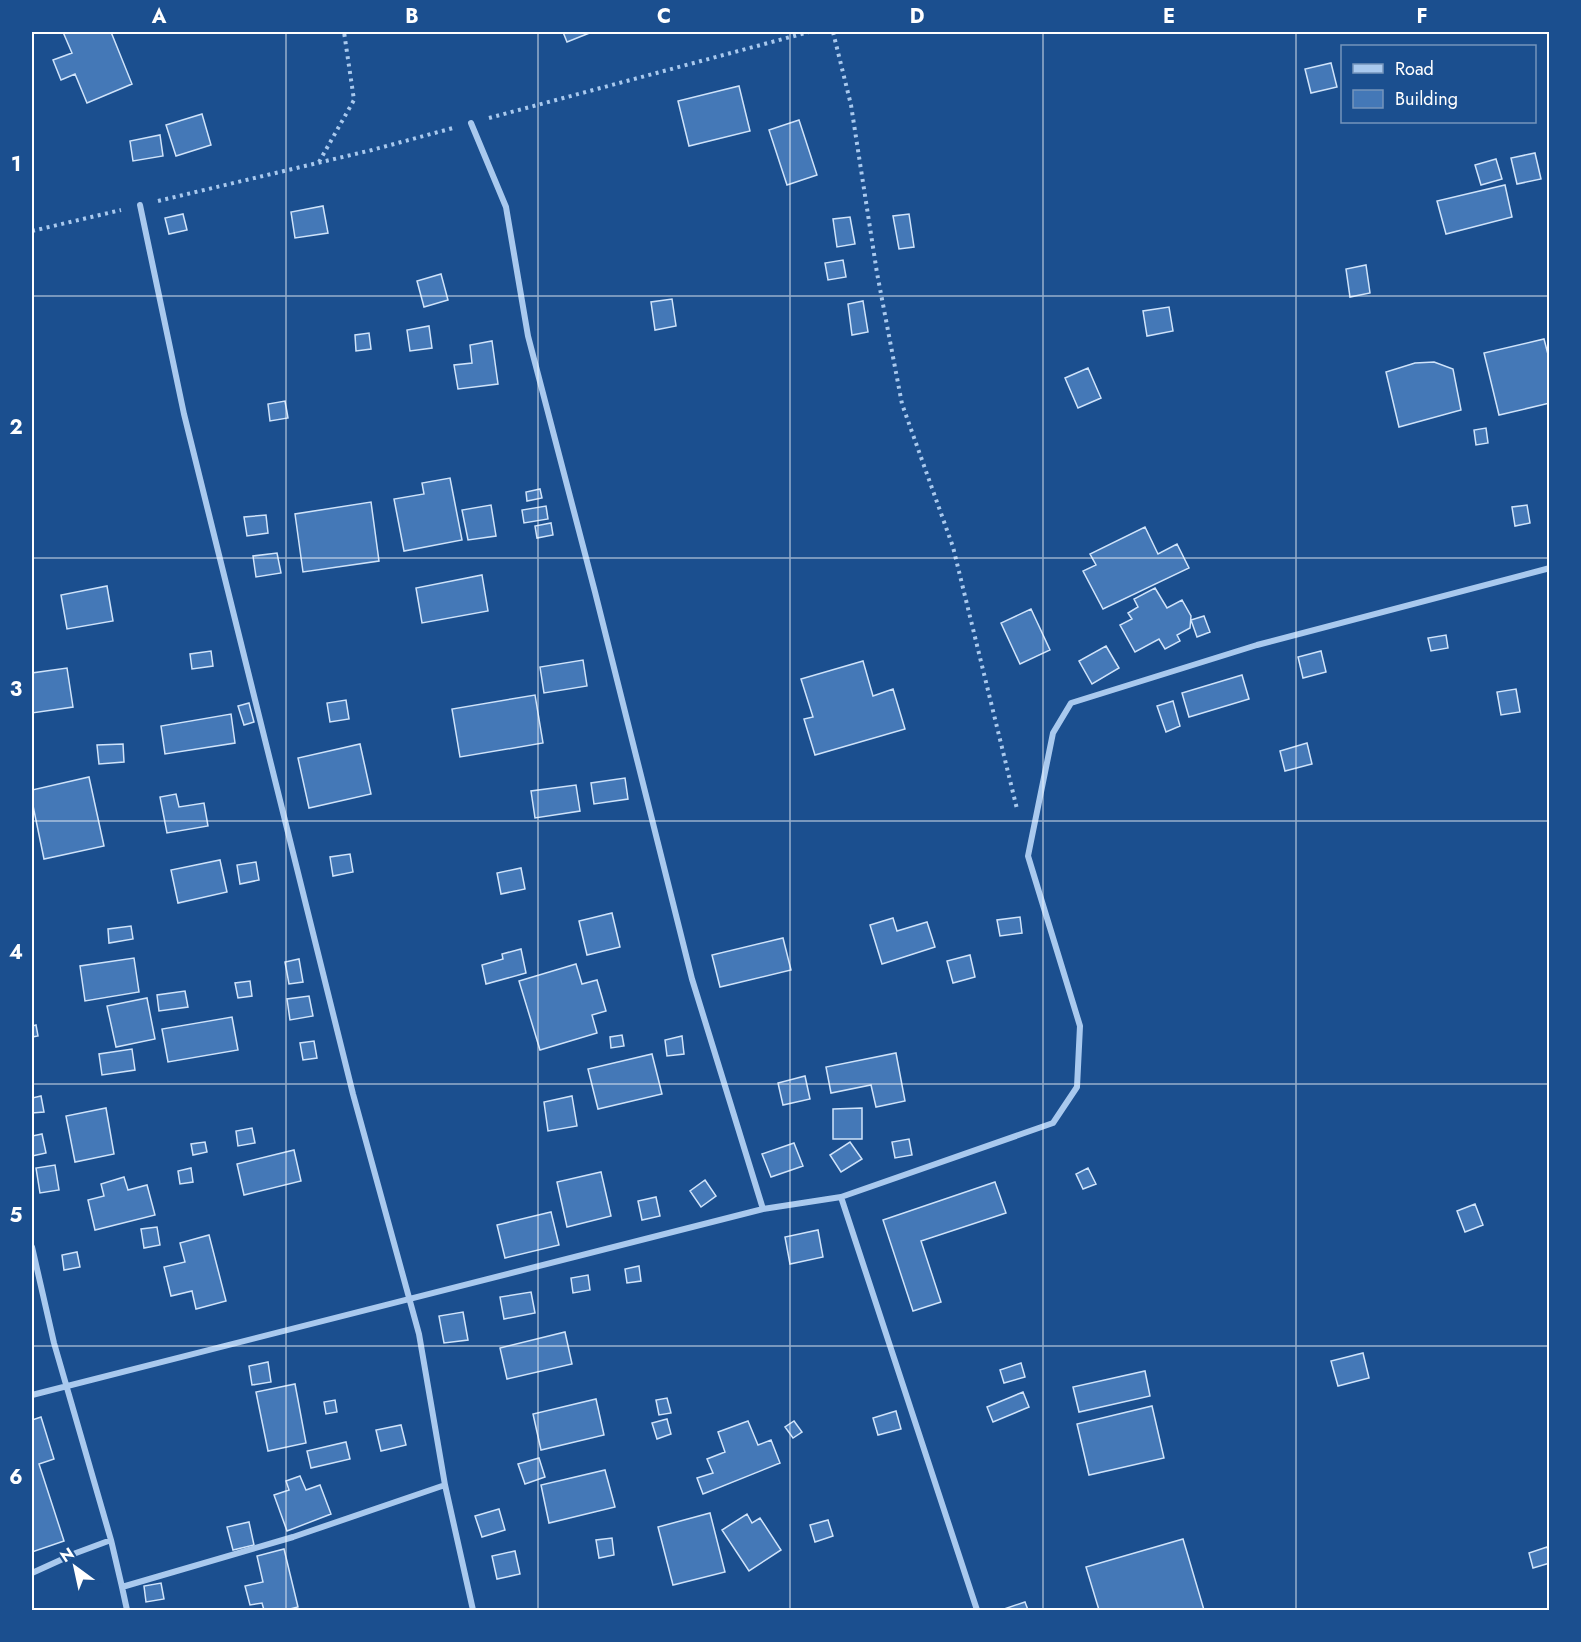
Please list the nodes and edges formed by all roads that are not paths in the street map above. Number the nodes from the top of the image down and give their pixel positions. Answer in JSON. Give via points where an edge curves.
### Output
{"nodes":[{"id":1,"x":471,"y":123,"type":"road end"},
{"id":2,"x":140,"y":205,"type":"road end"},
{"id":3,"x":1550,"y":568,"type":"edge"},
{"id":4,"x":841,"y":1197,"type":"junction"},
{"id":5,"x":763,"y":1209,"type":"junction"},
{"id":6,"x":32,"y":1247,"type":"edge"},
{"id":7,"x":410,"y":1299,"type":"junction"},
{"id":8,"x":67,"y":1386,"type":"junction"},
{"id":9,"x":32,"y":1395,"type":"edge"},
{"id":10,"x":445,"y":1485,"type":"junction"},
{"id":11,"x":111,"y":1540,"type":"junction"},
{"id":12,"x":32,"y":1573,"type":"edge"},
{"id":13,"x":122,"y":1587,"type":"junction"},
{"id":14,"x":127,"y":1611,"type":"edge"},
{"id":15,"x":473,"y":1611,"type":"edge"},
{"id":16,"x":977,"y":1611,"type":"edge"}],
"edges":[{"from":1,"to":5,"type":"street","via":[[506,207],[528,336],[692,979]]},
{"from":2,"to":7,"type":"street","via":[[184,414],[353,1094]]},
{"from":3,"to":4,"type":"street","via":[[1257,645],[1071,703],[1053,733],[1028,856],[1080,1026],[1077,1087],[1053,1123]]},
{"from":4,"to":5,"type":"street"},
{"from":4,"to":16,"type":"street"},
{"from":5,"to":7,"type":"street"},
{"from":6,"to":8,"type":"street"},
{"from":7,"to":8,"type":"street"},
{"from":7,"to":10,"type":"street"},
{"from":8,"to":9,"type":"street"},
{"from":8,"to":11,"type":"street"},
{"from":10,"to":13,"type":"street","via":[[293,1537]]},
{"from":10,"to":15,"type":"street"},
{"from":11,"to":12,"type":"street"},
{"from":11,"to":13,"type":"street"},
{"from":13,"to":14,"type":"street"}]}
